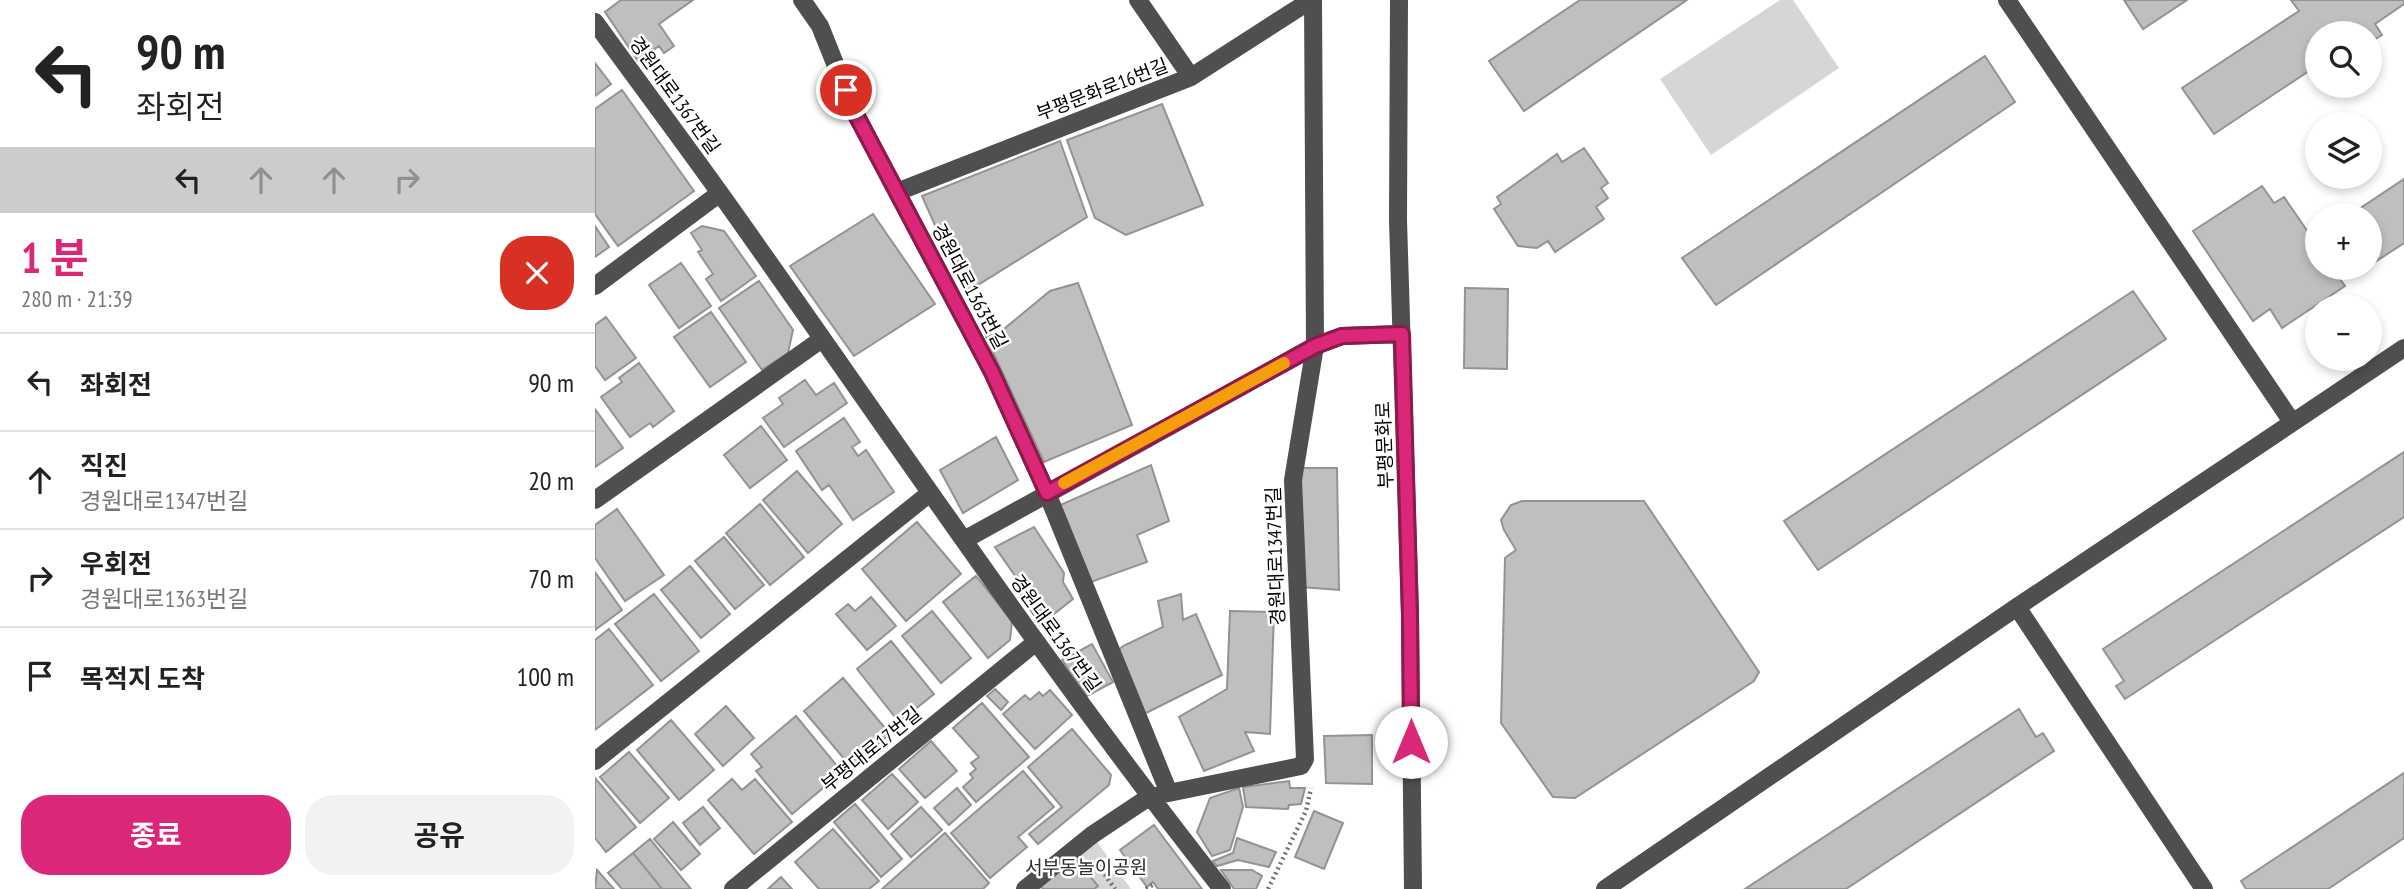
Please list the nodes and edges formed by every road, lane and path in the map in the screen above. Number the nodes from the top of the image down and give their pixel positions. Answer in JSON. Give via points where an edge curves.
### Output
{"nodes":[{"id":1,"x":802,"y":0,"type":"edge"},
{"id":2,"x":1138,"y":0,"type":"edge"},
{"id":3,"x":1312,"y":0,"type":"edge"},
{"id":4,"x":1399,"y":0,"type":"edge"},
{"id":5,"x":2007,"y":0,"type":"edge"},
{"id":6,"x":595,"y":22,"type":"edge"},
{"id":7,"x":1191,"y":76,"type":"junction"},
{"id":8,"x":897,"y":192,"type":"junction"},
{"id":9,"x":720,"y":193,"type":"junction"},
{"id":10,"x":595,"y":286,"type":"edge"},
{"id":11,"x":1402,"y":334,"type":"junction"},
{"id":12,"x":822,"y":339,"type":"junction"},
{"id":13,"x":1315,"y":346,"type":"junction"},
{"id":14,"x":2404,"y":348,"type":"edge"},
{"id":15,"x":2292,"y":422,"type":"junction"},
{"id":16,"x":930,"y":493,"type":"junction"},
{"id":17,"x":1047,"y":493,"type":"junction"},
{"id":18,"x":598,"y":498,"type":"edge"},
{"id":19,"x":964,"y":540,"type":"junction"},
{"id":20,"x":2017,"y":607,"type":"junction"},
{"id":21,"x":1036,"y":642,"type":"junction"},
{"id":22,"x":595,"y":761,"type":"edge"},
{"id":23,"x":1301,"y":766,"type":"junction"},
{"id":24,"x":1169,"y":793,"type":"junction"},
{"id":25,"x":1149,"y":797,"type":"junction"},
{"id":26,"x":1082,"y":844,"type":"junction"},
{"id":27,"x":1154,"y":884,"type":"dead end"},
{"id":28,"x":733,"y":889,"type":"edge"},
{"id":29,"x":1025,"y":889,"type":"edge"},
{"id":30,"x":1115,"y":889,"type":"edge"},
{"id":31,"x":1146,"y":889,"type":"edge"},
{"id":32,"x":1221,"y":889,"type":"edge"},
{"id":33,"x":1268,"y":889,"type":"edge"},
{"id":34,"x":1412,"y":889,"type":"edge"},
{"id":35,"x":1605,"y":889,"type":"edge"},
{"id":36,"x":2204,"y":889,"type":"edge"}],
"edges":[{"from":1,"to":8,"type":"street","name":"경원대로1363번길","via":[[820,26],[854,111]]},
{"from":2,"to":7,"type":"street"},
{"from":3,"to":7,"type":"street","name":"부평문화로16번길"},
{"from":3,"to":13,"type":"street","name":"경원대로1347번길"},
{"from":4,"to":11,"type":"street","name":"부평문화로"},
{"from":5,"to":15,"type":"street"},
{"from":6,"to":9,"type":"street","name":"경원대로1367번길"},
{"from":7,"to":8,"type":"street","name":"부평문화로16번길"},
{"from":8,"to":17,"type":"street","name":"경원대로1363번길","via":[[992,372]]},
{"from":9,"to":10,"type":"street"},
{"from":9,"to":12,"type":"street","name":"경원대로1367번길"},
{"from":11,"to":13,"type":"street","via":[[1342,336]]},
{"from":11,"to":34,"type":"street","name":"부평문화로"},
{"from":12,"to":16,"type":"street","name":"경원대로1367번길"},
{"from":12,"to":18,"type":"street"},
{"from":13,"to":17,"type":"street"},
{"from":13,"to":23,"type":"street","name":"경원대로1347번길","via":[[1293,480],[1305,759]]},
{"from":14,"to":15,"type":"street"},
{"from":15,"to":20,"type":"street"},
{"from":16,"to":19,"type":"street","name":"경원대로1367번길"},
{"from":16,"to":22,"type":"street"},
{"from":17,"to":19,"type":"street"},
{"from":17,"to":24,"type":"street","name":"경원대로1363번길"},
{"from":19,"to":21,"type":"street","name":"경원대로1367번길"},
{"from":20,"to":35,"type":"street"},
{"from":20,"to":36,"type":"street"},
{"from":21,"to":25,"type":"street","name":"경원대로1367번길"},
{"from":21,"to":28,"type":"street","name":"부평대로17번길"},
{"from":23,"to":24,"type":"street"},
{"from":23,"to":33,"type":"path","via":[[1312,790]]},
{"from":24,"to":25,"type":"street"},
{"from":25,"to":26,"type":"street"},
{"from":25,"to":32,"type":"street","name":"경원대로1367번길"},
{"from":26,"to":29,"type":"street"},
{"from":26,"to":30,"type":"path"},
{"from":27,"to":31,"type":"path"}]}
